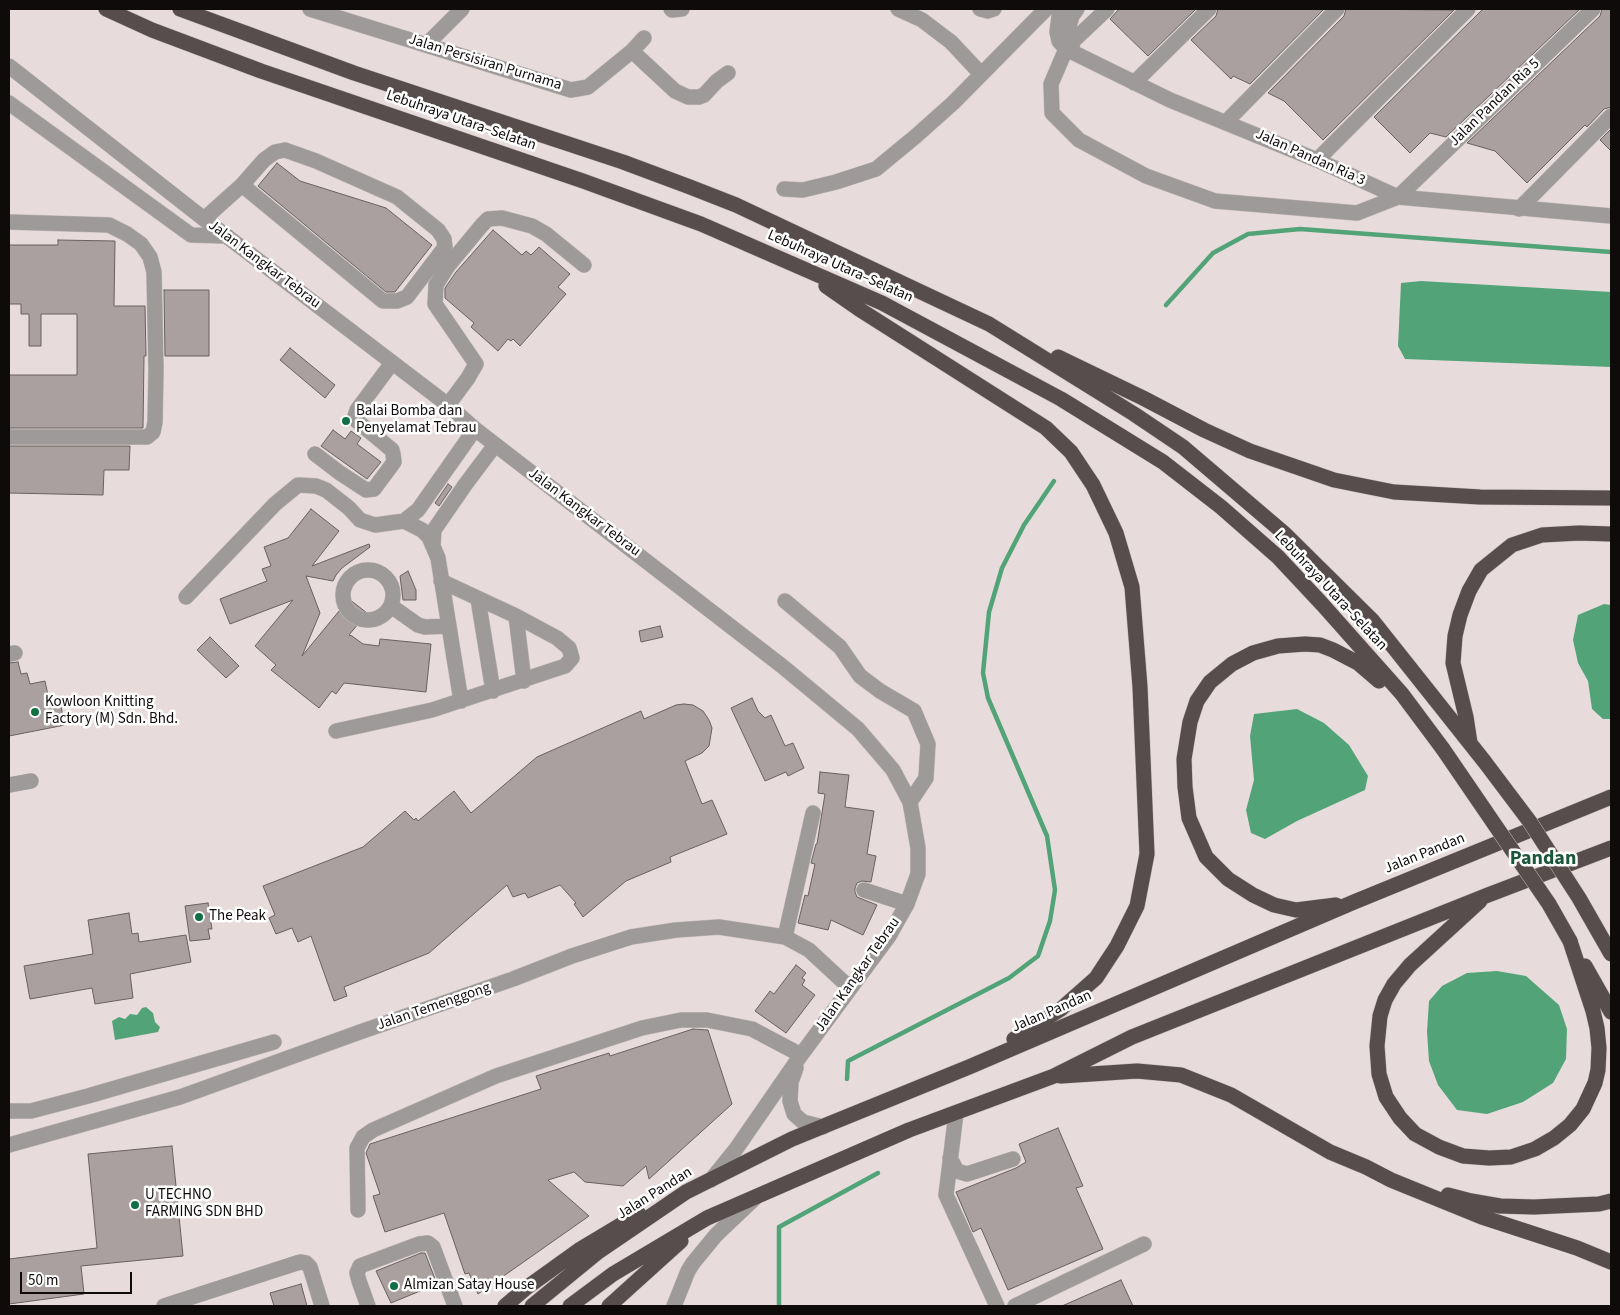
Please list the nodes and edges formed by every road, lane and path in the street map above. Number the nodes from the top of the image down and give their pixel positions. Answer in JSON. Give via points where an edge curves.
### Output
{"nodes":[{"id":1,"x":106,"y":9,"type":"edge"},
{"id":2,"x":180,"y":9,"type":"edge"},
{"id":3,"x":310,"y":9,"type":"edge"},
{"id":4,"x":462,"y":9,"type":"edge"},
{"id":5,"x":671,"y":9,"type":"edge"},
{"id":6,"x":682,"y":9,"type":"edge"},
{"id":7,"x":898,"y":9,"type":"edge"},
{"id":8,"x":980,"y":9,"type":"edge"},
{"id":9,"x":994,"y":9,"type":"edge"},
{"id":10,"x":1046,"y":9,"type":"edge"},
{"id":11,"x":1060,"y":9,"type":"edge"},
{"id":12,"x":1077,"y":9,"type":"edge"},
{"id":13,"x":1107,"y":9,"type":"edge"},
{"id":14,"x":1209,"y":9,"type":"edge"},
{"id":15,"x":1337,"y":9,"type":"edge"},
{"id":16,"x":1468,"y":9,"type":"edge"},
{"id":17,"x":1593,"y":9,"type":"edge"},
{"id":18,"x":346,"y":14,"type":"edge"},
{"id":19,"x":644,"y":38,"type":"dead end"},
{"id":20,"x":427,"y":44,"type":"junction"},
{"id":21,"x":1070,"y":49,"type":"junction"},
{"id":22,"x":632,"y":51,"type":"junction"},
{"id":23,"x":9,"y":67,"type":"edge"},
{"id":24,"x":728,"y":73,"type":"dead end"},
{"id":25,"x":981,"y":74,"type":"junction"},
{"id":26,"x":1134,"y":83,"type":"junction"},
{"id":27,"x":12,"y":107,"type":"edge"},
{"id":28,"x":1611,"y":116,"type":"edge"},
{"id":29,"x":1226,"y":122,"type":"junction"},
{"id":30,"x":1316,"y":160,"type":"junction"},
{"id":31,"x":242,"y":185,"type":"junction"},
{"id":32,"x":784,"y":189,"type":"dead end"},
{"id":33,"x":1398,"y":197,"type":"junction"},
{"id":34,"x":1519,"y":209,"type":"junction"},
{"id":35,"x":1611,"y":216,"type":"edge"},
{"id":36,"x":204,"y":219,"type":"junction"},
{"id":37,"x":9,"y":222,"type":"edge"},
{"id":38,"x":226,"y":236,"type":"junction"},
{"id":39,"x":584,"y":265,"type":"dead end"},
{"id":40,"x":800,"y":267,"type":"junction"},
{"id":41,"x":989,"y":324,"type":"junction"},
{"id":42,"x":392,"y":363,"type":"junction"},
{"id":43,"x":448,"y":405,"type":"junction"},
{"id":44,"x":476,"y":429,"type":"junction"},
{"id":45,"x":9,"y":437,"type":"edge"},
{"id":46,"x":495,"y":444,"type":"junction"},
{"id":47,"x":315,"y":454,"type":"dead end"},
{"id":48,"x":450,"y":466,"type":"junction"},
{"id":49,"x":470,"y":479,"type":"junction"},
{"id":50,"x":1611,"y":498,"type":"edge"},
{"id":51,"x":404,"y":522,"type":"junction"},
{"id":52,"x":1611,"y":534,"type":"edge"},
{"id":53,"x":433,"y":545,"type":"junction"},
{"id":54,"x":441,"y":581,"type":"junction"},
{"id":55,"x":186,"y":597,"type":"dead end"},
{"id":56,"x":478,"y":599,"type":"junction"},
{"id":57,"x":784,"y":601,"type":"dead end"},
{"id":58,"x":391,"y":606,"type":"dead end"},
{"id":59,"x":516,"y":616,"type":"junction"},
{"id":60,"x":449,"y":626,"type":"junction"},
{"id":61,"x":524,"y":681,"type":"junction"},
{"id":62,"x":493,"y":691,"type":"junction"},
{"id":63,"x":1402,"y":694,"type":"junction"},
{"id":64,"x":461,"y":701,"type":"junction"},
{"id":65,"x":336,"y":731,"type":"dead end"},
{"id":66,"x":1471,"y":745,"type":"junction"},
{"id":67,"x":31,"y":780,"type":"dead end"},
{"id":68,"x":9,"y":785,"type":"edge"},
{"id":69,"x":1611,"y":797,"type":"edge"},
{"id":70,"x":910,"y":802,"type":"junction"},
{"id":71,"x":813,"y":813,"type":"dead end"},
{"id":72,"x":1611,"y":848,"type":"edge"},
{"id":73,"x":864,"y":890,"type":"dead end"},
{"id":74,"x":1488,"y":894,"type":"junction"},
{"id":75,"x":1354,"y":902,"type":"junction"},
{"id":76,"x":907,"y":904,"type":"junction"},
{"id":77,"x":784,"y":937,"type":"junction"},
{"id":78,"x":1570,"y":941,"type":"junction"},
{"id":79,"x":1611,"y":954,"type":"edge"},
{"id":80,"x":850,"y":988,"type":"junction"},
{"id":81,"x":1611,"y":1012,"type":"edge"},
{"id":82,"x":274,"y":1042,"type":"dead end"},
{"id":83,"x":801,"y":1055,"type":"junction"},
{"id":84,"x":969,"y":1067,"type":"junction"},
{"id":85,"x":1054,"y":1076,"type":"junction"},
{"id":86,"x":9,"y":1111,"type":"edge"},
{"id":87,"x":956,"y":1113,"type":"junction"},
{"id":88,"x":823,"y":1127,"type":"junction"},
{"id":89,"x":9,"y":1145,"type":"edge"},
{"id":90,"x":950,"y":1158,"type":"junction"},
{"id":91,"x":1013,"y":1158,"type":"dead end"},
{"id":92,"x":711,"y":1180,"type":"junction"},
{"id":93,"x":1391,"y":1180,"type":"junction"},
{"id":94,"x":686,"y":1192,"type":"junction"},
{"id":95,"x":755,"y":1198,"type":"junction"},
{"id":96,"x":1611,"y":1201,"type":"edge"},
{"id":97,"x":358,"y":1210,"type":"dead end"},
{"id":98,"x":707,"y":1218,"type":"junction"},
{"id":99,"x":1144,"y":1244,"type":"dead end"},
{"id":100,"x":1611,"y":1262,"type":"edge"},
{"id":101,"x":450,"y":1305,"type":"edge"},
{"id":102,"x":164,"y":1306,"type":"edge"},
{"id":103,"x":322,"y":1306,"type":"edge"},
{"id":104,"x":368,"y":1306,"type":"edge"},
{"id":105,"x":505,"y":1306,"type":"edge"},
{"id":106,"x":532,"y":1306,"type":"edge"},
{"id":107,"x":570,"y":1306,"type":"edge"},
{"id":108,"x":609,"y":1306,"type":"edge"},
{"id":109,"x":674,"y":1306,"type":"edge"},
{"id":110,"x":997,"y":1306,"type":"edge"},
{"id":111,"x":1015,"y":1306,"type":"edge"}],
"edges":[{"from":1,"to":40,"type":"highway","name":"Lebuhraya Utara–Selatan","via":[[261,71],[701,224]]},
{"from":2,"to":41,"type":"highway","name":"Lebuhraya Utara–Selatan","via":[[354,73],[690,187],[736,205]]},
{"from":3,"to":18,"type":"street","name":"Jalan Persisiran Purnama"},
{"from":4,"to":20,"type":"street"},
{"from":5,"to":6,"type":"street"},
{"from":7,"to":25,"type":"street","via":[[922,20],[951,42]]},
{"from":8,"to":9,"type":"street"},
{"from":10,"to":25,"type":"street"},
{"from":11,"to":21,"type":"street","via":[[1056,32],[1058,41]]},
{"from":12,"to":21,"type":"street","via":[[1068,30]]},
{"from":13,"to":21,"type":"street"},
{"from":14,"to":26,"type":"street"},
{"from":15,"to":29,"type":"street"},
{"from":16,"to":30,"type":"street"},
{"from":17,"to":33,"type":"street","name":"Jalan Pandan Ria 5"},
{"from":18,"to":20,"type":"street","name":"Jalan Persisiran Purnama"},
{"from":19,"to":22,"type":"street","name":"Jalan Persisiran Purnama"},
{"from":20,"to":22,"type":"street","name":"Jalan Persisiran Purnama","via":[[571,90],[588,87]]},
{"from":21,"to":26,"type":"street","name":"Jalan Pandan Ria 3"},
{"from":21,"to":33,"type":"street","via":[[1050,84],[1052,113],[1079,140],[1146,176],[1215,201],[1357,213]]},
{"from":22,"to":24,"type":"street","via":[[675,91],[688,97],[704,95]]},
{"from":23,"to":36,"type":"street","name":"Jalan Kangkar Tebrau"},
{"from":25,"to":32,"type":"street","via":[[953,103],[876,168],[803,190]]},
{"from":26,"to":29,"type":"street","name":"Jalan Pandan Ria 3"},
{"from":27,"to":38,"type":"street","via":[[191,236]]},
{"from":28,"to":34,"type":"street"},
{"from":29,"to":30,"type":"street","name":"Jalan Pandan Ria 3"},
{"from":30,"to":33,"type":"street","name":"Jalan Pandan Ria 3"},
{"from":31,"to":31,"type":"street","via":[[264,160],[285,150],[397,197],[438,230],[445,247],[407,297],[383,301]]},
{"from":31,"to":36,"type":"street"},
{"from":33,"to":34,"type":"street","name":"Jalan Pandan Ria 3"},
{"from":34,"to":35,"type":"street","name":"Jalan Pandan Ria 3"},
{"from":36,"to":38,"type":"street","name":"Jalan Kangkar Tebrau"},
{"from":37,"to":45,"type":"street","via":[[109,224],[141,244],[150,257],[154,272],[156,369],[155,422],[153,432],[147,437]]},
{"from":38,"to":42,"type":"street","name":"Jalan Kangkar Tebrau"},
{"from":39,"to":43,"type":"street","via":[[532,226],[502,218],[488,219],[482,225],[436,285],[435,304],[476,364]]},
{"from":40,"to":63,"type":"highway","name":"Lebuhraya Utara–Selatan","via":[[882,303],[986,358],[1061,399],[1163,462],[1278,557]]},
{"from":40,"to":84,"type":"highway","via":[[862,311],[1046,428],[1071,452],[1093,485],[1116,533],[1132,587],[1147,854],[1137,906],[1096,978],[1061,1009]]},
{"from":41,"to":50,"type":"highway","via":[[1250,451],[1334,480],[1394,492]]},
{"from":41,"to":66,"type":"highway","name":"Lebuhraya Utara–Selatan","via":[[1183,447],[1286,534],[1372,620]]},
{"from":42,"to":43,"type":"street","name":"Jalan Kangkar Tebrau"},
{"from":42,"to":47,"type":"street","via":[[355,416],[392,450],[394,462],[374,489],[366,490]]},
{"from":43,"to":44,"type":"street","name":"Jalan Kangkar Tebrau"},
{"from":44,"to":46,"type":"street","name":"Jalan Kangkar Tebrau"},
{"from":44,"to":48,"type":"street"},
{"from":46,"to":49,"type":"street"},
{"from":46,"to":70,"type":"street","name":"Jalan Kangkar Tebrau","via":[[858,729],[893,770]]},
{"from":48,"to":49,"type":"street"},
{"from":48,"to":51,"type":"street","via":[[418,510]]},
{"from":49,"to":53,"type":"street","via":[[434,530]]},
{"from":51,"to":53,"type":"street","via":[[422,530]]},
{"from":51,"to":55,"type":"street","via":[[374,525],[360,520],[326,490],[298,485],[275,504]]},
{"from":52,"to":66,"type":"highway","via":[[1542,535],[1512,545],[1481,570],[1460,615],[1453,662]]},
{"from":53,"to":54,"type":"street"},
{"from":54,"to":56,"type":"street"},
{"from":54,"to":60,"type":"street"},
{"from":56,"to":59,"type":"street"},
{"from":56,"to":62,"type":"street"},
{"from":57,"to":70,"type":"street","via":[[840,647],[860,676],[914,711],[928,744],[926,778]]},
{"from":58,"to":60,"type":"street","via":[[418,625]]},
{"from":59,"to":61,"type":"street"},
{"from":59,"to":61,"type":"street","via":[[557,638],[569,648],[572,658],[565,666]]},
{"from":60,"to":64,"type":"street"},
{"from":61,"to":62,"type":"street"},
{"from":62,"to":64,"type":"street"},
{"from":63,"to":75,"type":"highway","via":[[1379,681],[1358,662],[1333,650],[1320,645],[1278,646],[1253,653],[1232,664],[1210,682],[1197,701],[1190,722],[1184,759],[1184,787],[1189,818],[1206,857],[1228,879],[1274,906],[1296,910]]},
{"from":63,"to":78,"type":"highway","name":"Lebuhraya Utara–Selatan","bridge":true,"via":[[1549,904]]},
{"from":64,"to":65,"type":"street"},
{"from":66,"to":79,"type":"highway","name":"Lebuhraya Utara–Selatan","bridge":true,"via":[[1535,829]]},
{"from":67,"to":68,"type":"street"},
{"from":69,"to":75,"type":"highway","name":"Jalan Pandan"},
{"from":70,"to":76,"type":"street","name":"Jalan Kangkar Tebrau","via":[[918,848],[918,874]]},
{"from":71,"to":77,"type":"street"},
{"from":72,"to":74,"type":"highway"},
{"from":73,"to":76,"type":"street"},
{"from":74,"to":78,"type":"highway","via":[[1410,965],[1394,984],[1380,1016],[1379,1074],[1386,1097],[1415,1134],[1463,1156],[1511,1157],[1554,1138],[1583,1109],[1598,1070],[1597,1028]]},
{"from":74,"to":85,"type":"highway","via":[[1132,1037]]},
{"from":75,"to":84,"type":"highway","name":"Jalan Pandan"},
{"from":76,"to":80,"type":"street","name":"Jalan Kangkar Tebrau","via":[[889,936]]},
{"from":77,"to":80,"type":"street","name":"Jalan Temenggong","via":[[809,950]]},
{"from":77,"to":89,"type":"street","name":"Jalan Temenggong","via":[[719,927],[631,937],[180,1097]]},
{"from":78,"to":81,"type":"highway"},
{"from":80,"to":83,"type":"street","name":"Jalan Kangkar Tebrau"},
{"from":82,"to":86,"type":"street","via":[[31,1111]]},
{"from":83,"to":88,"type":"street","name":"Jalan Kangkar Tebrau","via":[[791,1082],[790,1101],[794,1114],[803,1122]]},
{"from":83,"to":92,"type":"street","name":"Jalan Kangkar Tebrau"},
{"from":83,"to":97,"type":"street","via":[[752,1029],[707,1020],[681,1020],[642,1028],[496,1076],[363,1137],[357,1148]]},
{"from":84,"to":88,"type":"highway","name":"Jalan Pandan"},
{"from":85,"to":87,"type":"highway"},
{"from":85,"to":93,"type":"highway","via":[[1138,1071],[1181,1075],[1231,1095],[1330,1152]]},
{"from":87,"to":90,"type":"street"},
{"from":87,"to":95,"type":"highway","via":[[909,1130]]},
{"from":88,"to":92,"type":"highway","name":"Jalan Pandan"},
{"from":90,"to":91,"type":"street","via":[[957,1172],[967,1174]]},
{"from":90,"to":110,"type":"street","via":[[946,1195]]},
{"from":92,"to":94,"type":"highway","name":"Jalan Pandan"},
{"from":93,"to":96,"type":"highway","via":[[1500,1206],[1534,1207]]},
{"from":93,"to":100,"type":"highway","via":[[1482,1217]]},
{"from":94,"to":105,"type":"highway","via":[[631,1217],[579,1250]]},
{"from":94,"to":106,"type":"highway","name":"Jalan Pandan","via":[[598,1252]]},
{"from":95,"to":98,"type":"highway"},
{"from":95,"to":109,"type":"street","via":[[703,1250],[688,1271]]},
{"from":98,"to":107,"type":"highway","via":[[613,1274]]},
{"from":98,"to":108,"type":"highway"},
{"from":99,"to":111,"type":"street"},
{"from":101,"to":104,"type":"street","via":[[433,1247],[428,1243],[360,1266],[358,1282]]},
{"from":102,"to":103,"type":"street","via":[[300,1262],[310,1267]]}]}
